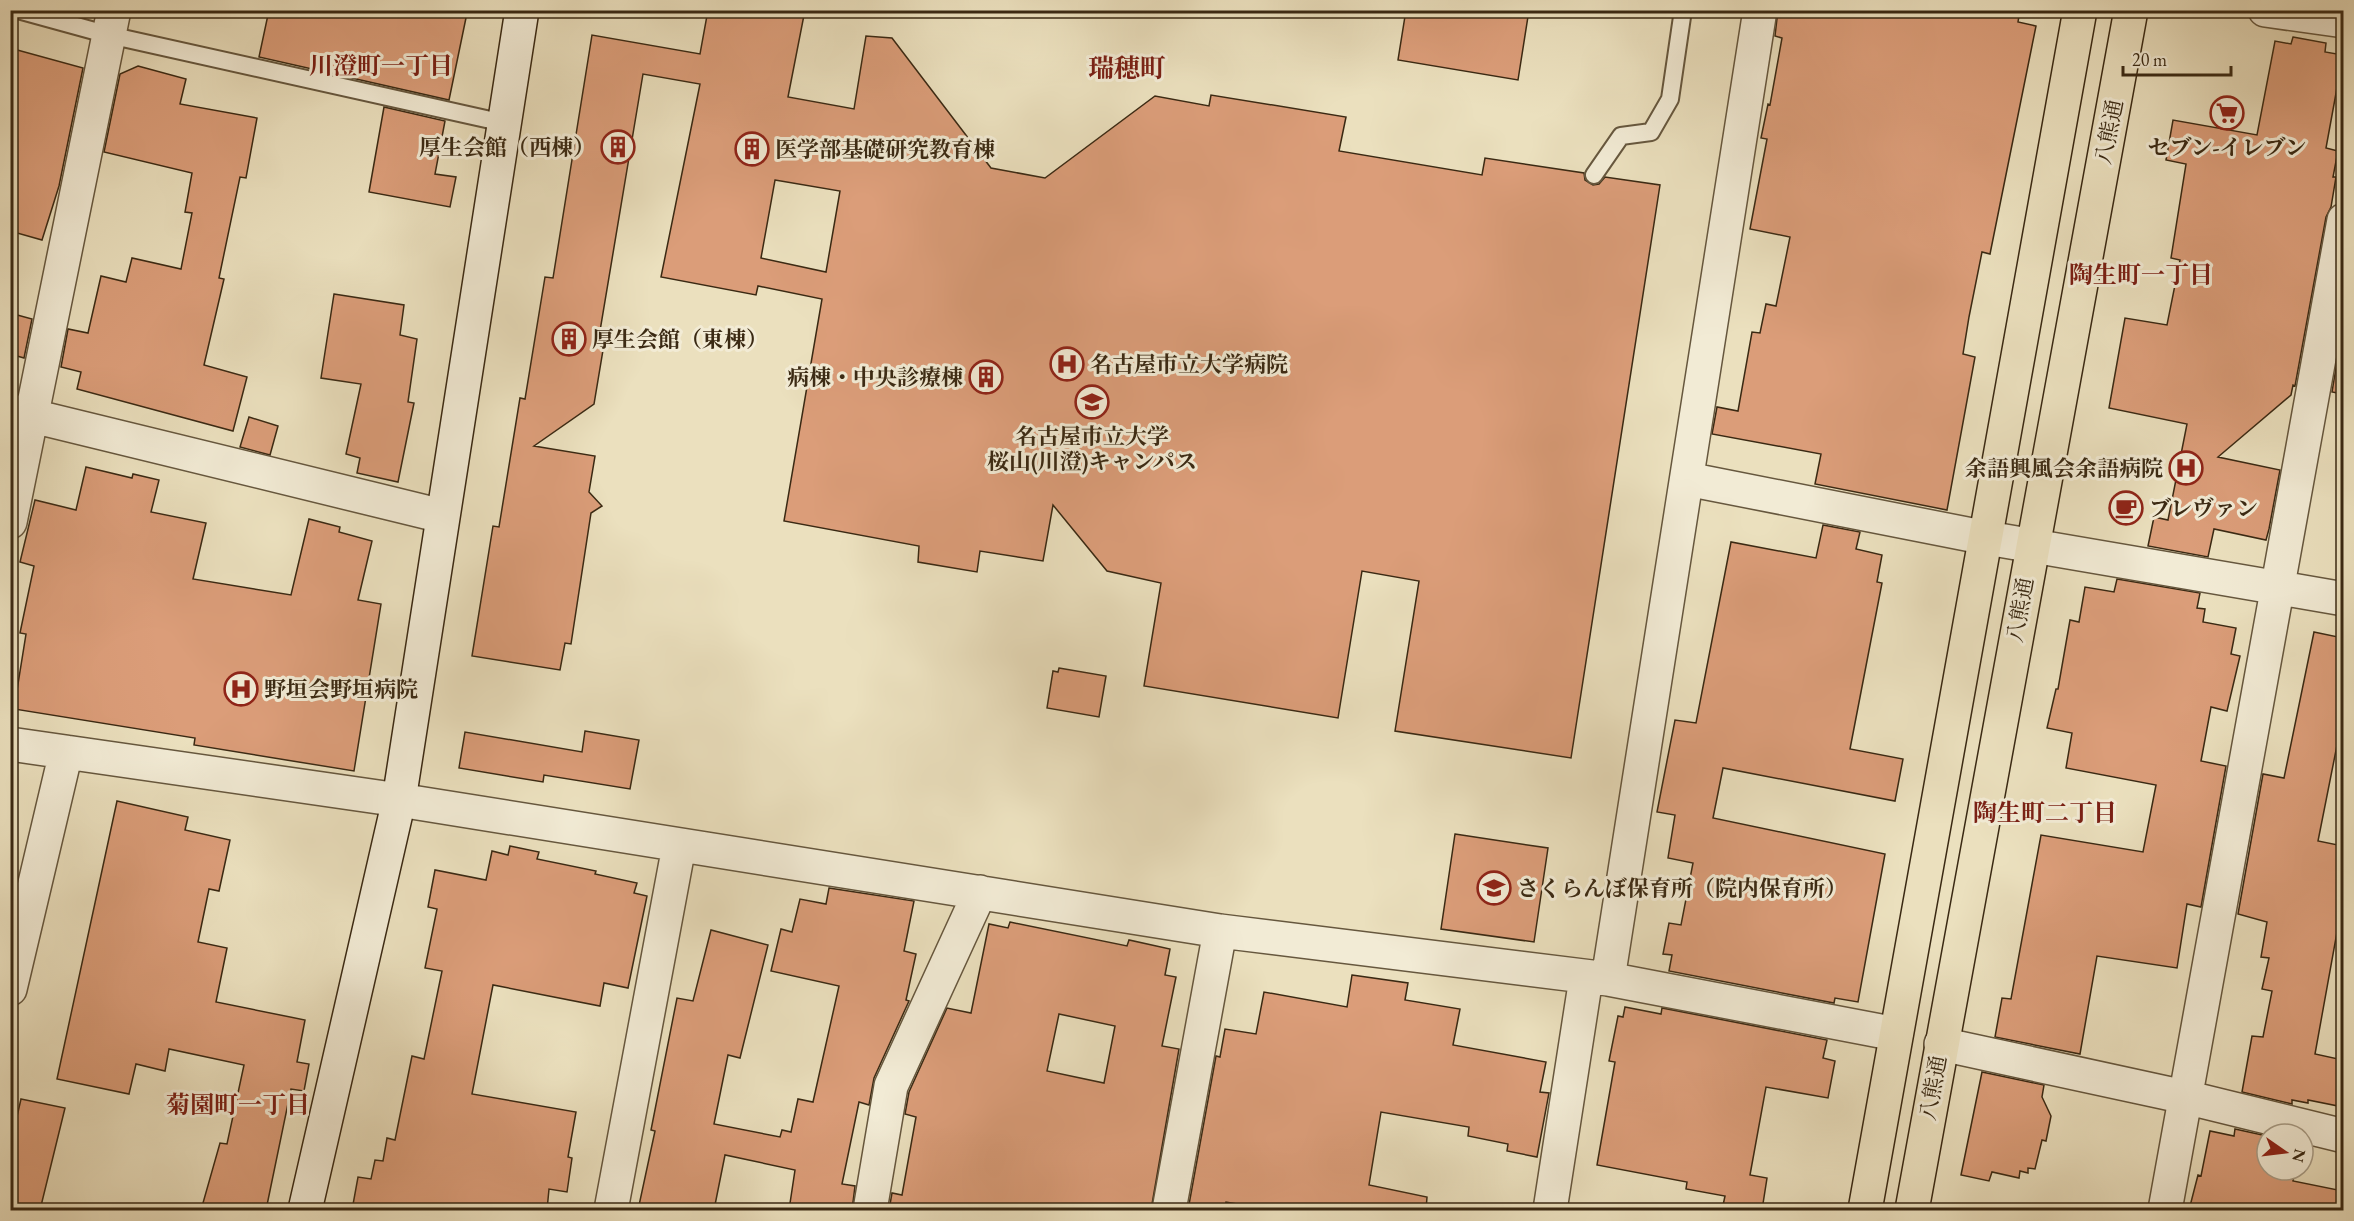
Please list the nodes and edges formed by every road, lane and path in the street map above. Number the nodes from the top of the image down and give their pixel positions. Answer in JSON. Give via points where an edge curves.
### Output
{"nodes":[{"id":1,"x":18,"y":10,"type":"edge"},
{"id":2,"x":522,"y":10,"type":"edge"},
{"id":3,"x":1683,"y":10,"type":"edge"},
{"id":4,"x":1760,"y":10,"type":"edge"},
{"id":5,"x":2080,"y":10,"type":"edge"},
{"id":6,"x":2131,"y":10,"type":"edge"},
{"id":7,"x":2265,"y":10,"type":"edge"},
{"id":8,"x":2343,"y":21,"type":"edge"},
{"id":9,"x":111,"y":23,"type":"edge"},
{"id":10,"x":504,"y":123,"type":"junction"},
{"id":11,"x":1594,"y":175,"type":"dead end"},
{"id":12,"x":2343,"y":220,"type":"edge"},
{"id":13,"x":21,"y":413,"type":"edge"},
{"id":14,"x":1687,"y":479,"type":"junction"},
{"id":15,"x":442,"y":516,"type":"junction"},
{"id":16,"x":10,"y":522,"type":"edge"},
{"id":17,"x":1987,"y":538,"type":"junction"},
{"id":18,"x":2032,"y":546,"type":"junction"},
{"id":19,"x":2278,"y":588,"type":"junction"},
{"id":20,"x":2343,"y":599,"type":"edge"},
{"id":21,"x":10,"y":744,"type":"edge"},
{"id":22,"x":66,"y":752,"type":"junction"},
{"id":23,"x":399,"y":800,"type":"junction"},
{"id":24,"x":679,"y":846,"type":"junction"},
{"id":25,"x":980,"y":892,"type":"junction"},
{"id":26,"x":1220,"y":931,"type":"junction"},
{"id":27,"x":1597,"y":979,"type":"junction"},
{"id":28,"x":10,"y":989,"type":"edge"},
{"id":29,"x":1896,"y":1034,"type":"junction"},
{"id":30,"x":1941,"y":1044,"type":"junction"},
{"id":31,"x":2185,"y":1097,"type":"junction"},
{"id":32,"x":2343,"y":1136,"type":"edge"},
{"id":33,"x":305,"y":1210,"type":"edge"},
{"id":34,"x":611,"y":1210,"type":"edge"},
{"id":35,"x":870,"y":1210,"type":"edge"},
{"id":36,"x":1169,"y":1210,"type":"edge"},
{"id":37,"x":1550,"y":1210,"type":"edge"},
{"id":38,"x":1865,"y":1210,"type":"edge"},
{"id":39,"x":1912,"y":1210,"type":"edge"},
{"id":40,"x":2165,"y":1210,"type":"edge"}],
"edges":[{"from":1,"to":9,"type":"lane"},
{"from":2,"to":10,"type":"street"},
{"from":3,"to":11,"type":"lane","via":[[1670,99],[1651,132],[1621,136]]},
{"from":4,"to":14,"type":"street"},
{"from":5,"to":17,"type":"main road","name":"八熊通"},
{"from":6,"to":18,"type":"main road","name":"八熊通"},
{"from":7,"to":8,"type":"street"},
{"from":9,"to":10,"type":"lane"},
{"from":9,"to":13,"type":"street"},
{"from":10,"to":15,"type":"street"},
{"from":12,"to":19,"type":"street"},
{"from":13,"to":15,"type":"street"},
{"from":13,"to":16,"type":"street"},
{"from":14,"to":17,"type":"street"},
{"from":14,"to":27,"type":"street"},
{"from":15,"to":23,"type":"street"},
{"from":17,"to":18,"type":"street"},
{"from":17,"to":29,"type":"main road","name":"八熊通"},
{"from":18,"to":19,"type":"street"},
{"from":18,"to":30,"type":"main road","name":"八熊通"},
{"from":19,"to":20,"type":"street"},
{"from":19,"to":31,"type":"street"},
{"from":21,"to":22,"type":"street"},
{"from":22,"to":23,"type":"street"},
{"from":22,"to":28,"type":"street"},
{"from":23,"to":24,"type":"street"},
{"from":23,"to":33,"type":"street"},
{"from":24,"to":25,"type":"street"},
{"from":24,"to":34,"type":"street"},
{"from":25,"to":26,"type":"street"},
{"from":25,"to":35,"type":"street","via":[[891,1086]]},
{"from":26,"to":27,"type":"street"},
{"from":26,"to":36,"type":"street"},
{"from":27,"to":29,"type":"street"},
{"from":27,"to":37,"type":"street"},
{"from":29,"to":38,"type":"main road","name":"八熊通"},
{"from":30,"to":31,"type":"street"},
{"from":30,"to":39,"type":"main road","name":"八熊通"},
{"from":31,"to":32,"type":"street"},
{"from":31,"to":40,"type":"street"}]}
